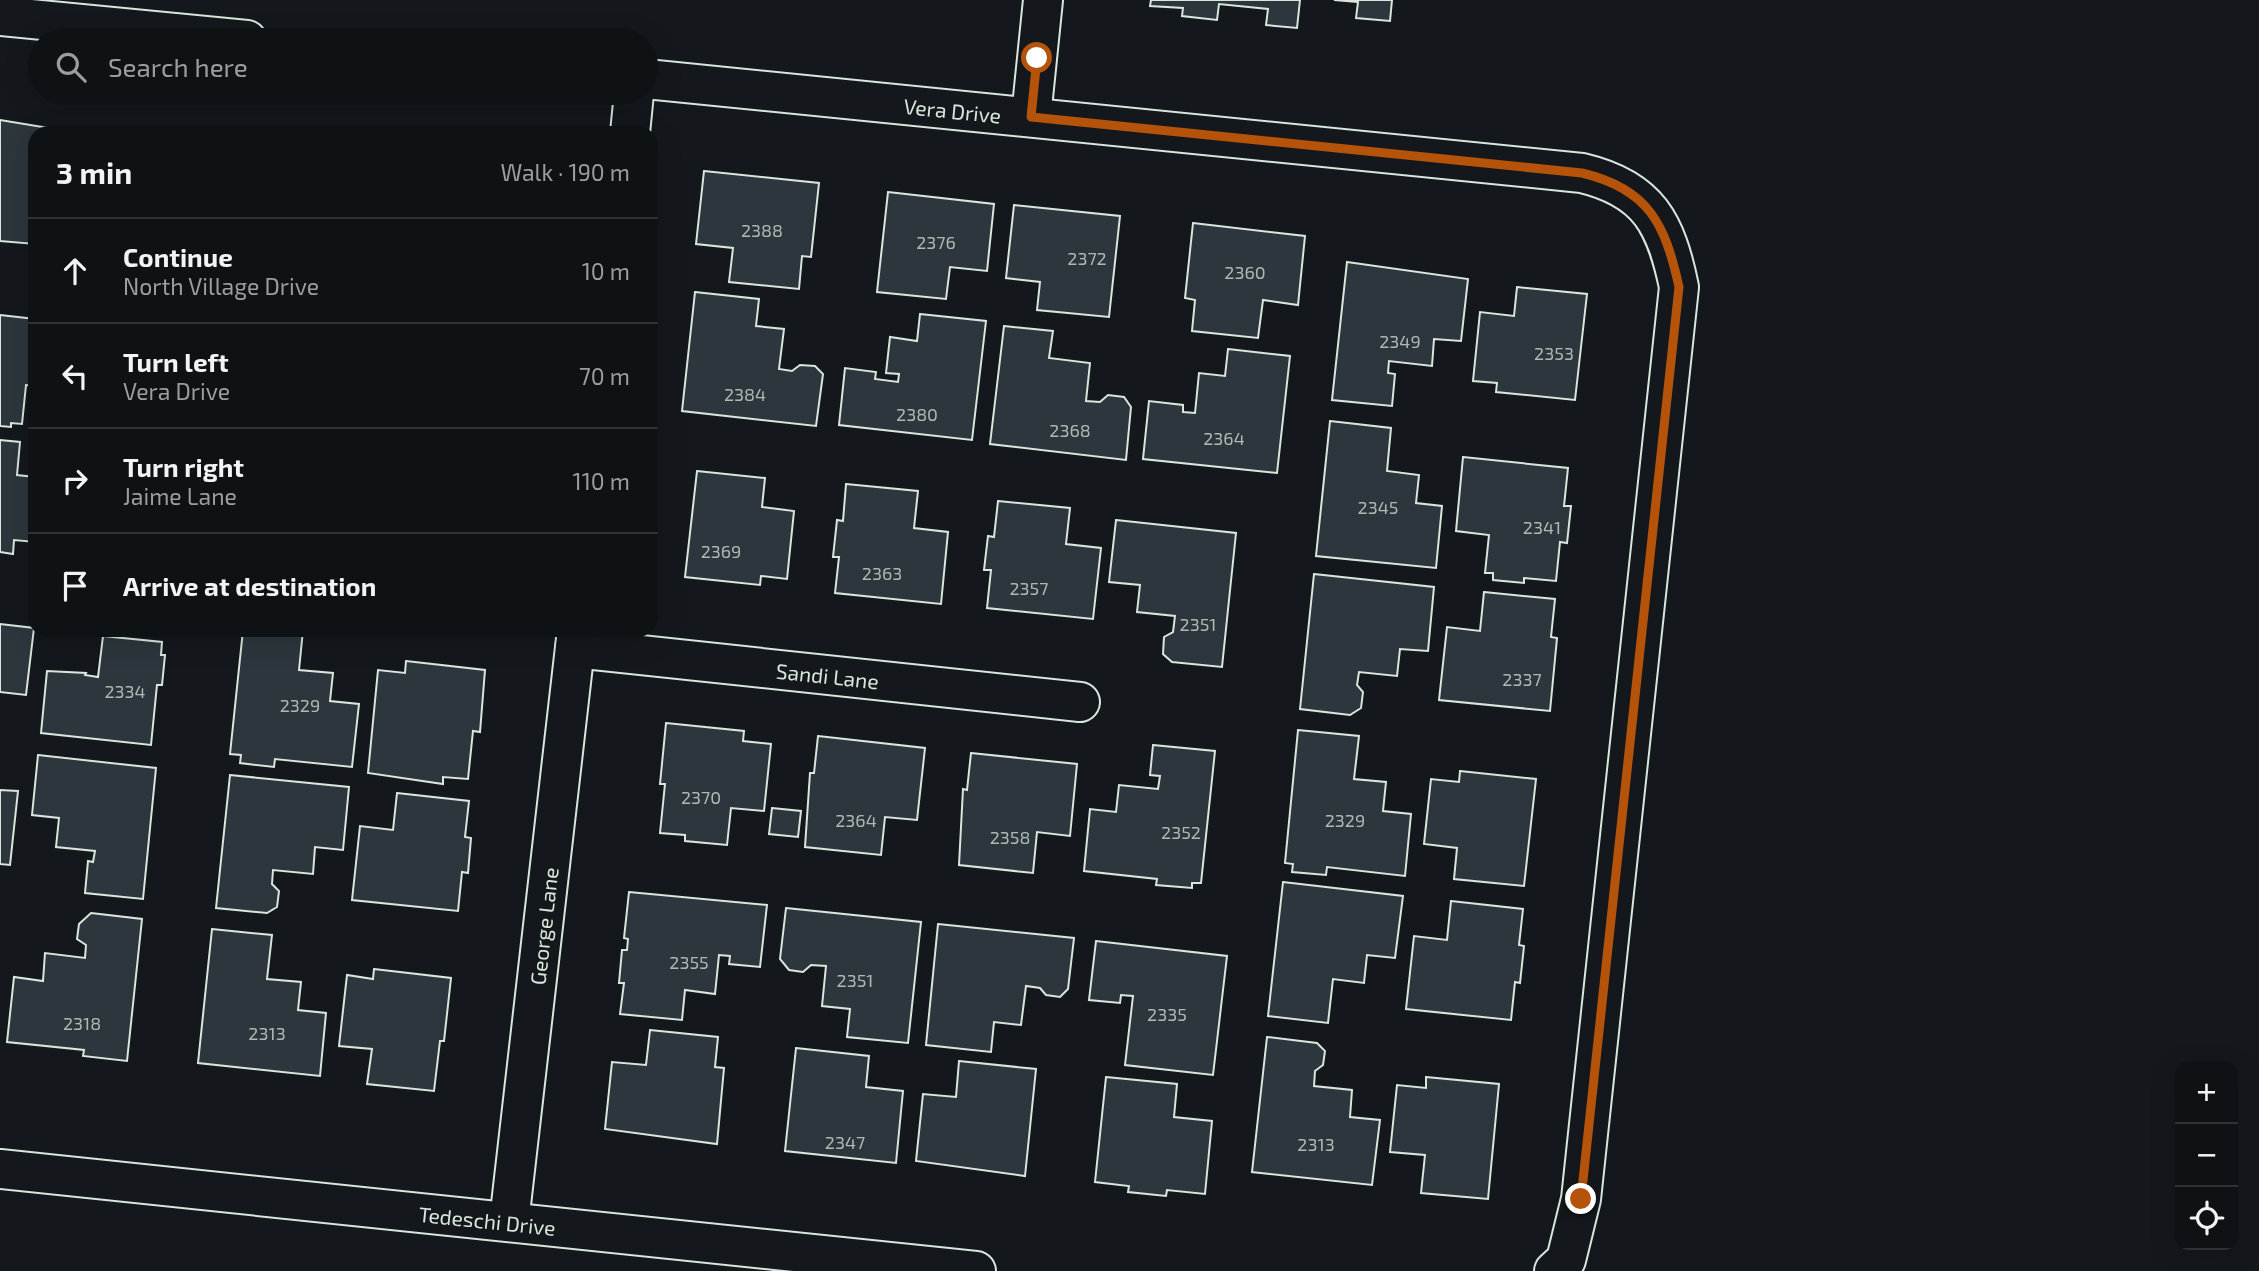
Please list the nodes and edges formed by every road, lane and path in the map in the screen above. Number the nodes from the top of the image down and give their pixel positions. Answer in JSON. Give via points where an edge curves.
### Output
{"nodes":[{"id":1,"x":1043,"y":0,"type":"edge"},
{"id":2,"x":0,"y":16,"type":"edge"},
{"id":3,"x":124,"y":28,"type":"edge"},
{"id":4,"x":658,"y":80,"type":"edge"},
{"id":5,"x":633,"y":105,"type":"edge"},
{"id":6,"x":1031,"y":117,"type":"junction"},
{"id":7,"x":631,"y":126,"type":"edge"},
{"id":8,"x":576,"y":639,"type":"edge"},
{"id":9,"x":1080,"y":702,"type":"dead end"},
{"id":10,"x":0,"y":1169,"type":"edge"},
{"id":11,"x":509,"y":1222,"type":"junction"},
{"id":12,"x":976,"y":1271,"type":"edge"},
{"id":13,"x":1554,"y":1271,"type":"edge"}],
"edges":[{"from":1,"to":6,"type":"street"},
{"from":2,"to":3,"type":"street"},
{"from":4,"to":6,"type":"street","name":"Vera Drive"},
{"from":5,"to":7,"type":"street"},
{"from":6,"to":13,"type":"street","name":"Vera Drive","via":[[1582,173],[1609,179],[1629,191],[1660,223],[1679,287],[1581,1199],[1566,1260]]},
{"from":8,"to":9,"type":"street","name":"Sandi Lane"},
{"from":8,"to":11,"type":"street","name":"George Lane"},
{"from":10,"to":11,"type":"street","name":"Tedeschi Drive"},
{"from":11,"to":12,"type":"street","name":"Tedeschi Drive"}]}
